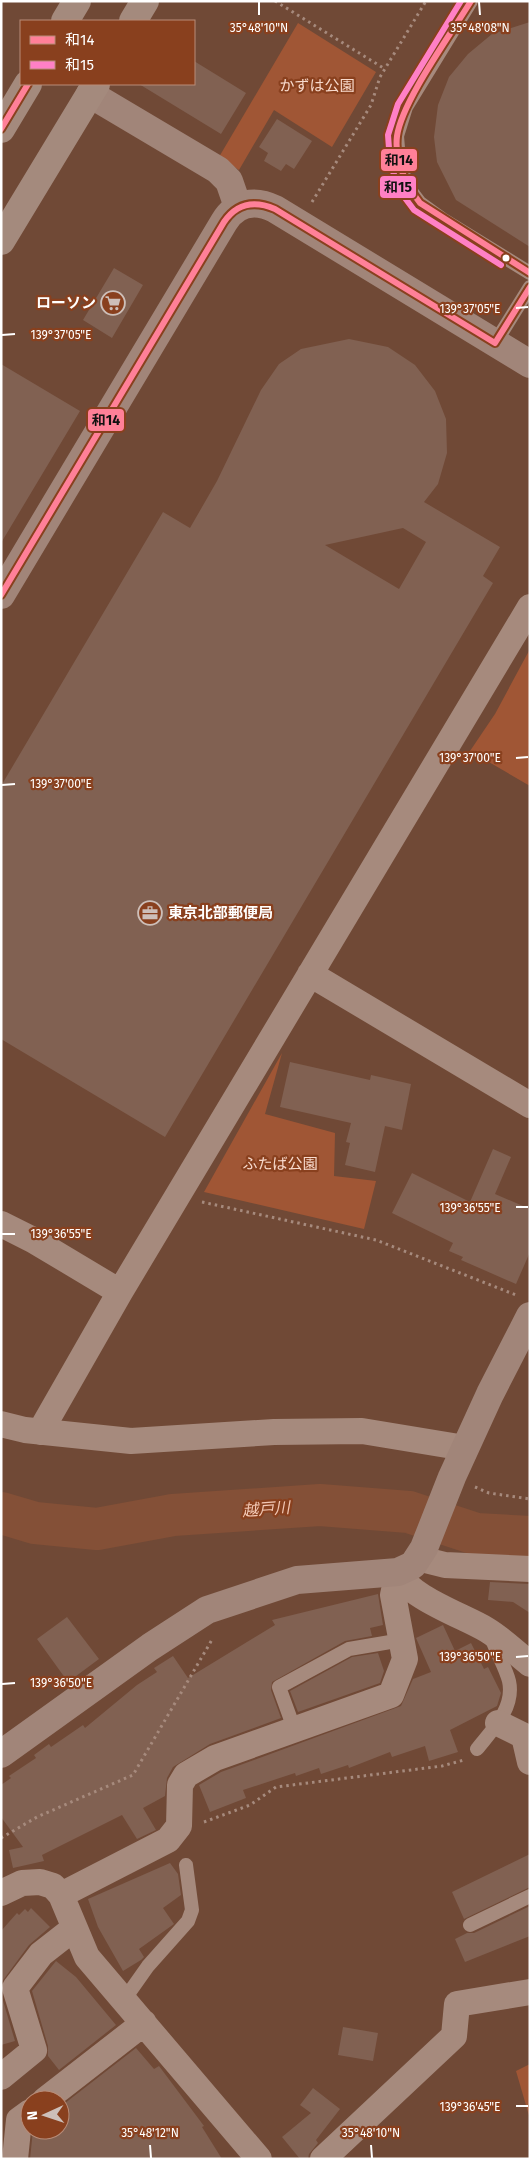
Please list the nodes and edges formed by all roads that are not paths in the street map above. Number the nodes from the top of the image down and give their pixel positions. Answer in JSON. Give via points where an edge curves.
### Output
{"nodes":[{"id":1,"x":77,"y":1,"type":"edge"},
{"id":2,"x":145,"y":1,"type":"edge"},
{"id":3,"x":472,"y":1,"type":"edge"},
{"id":4,"x":66,"y":20,"type":"edge"},
{"id":5,"x":134,"y":20,"type":"edge"},
{"id":6,"x":27,"y":85,"type":"edge"},
{"id":7,"x":93,"y":89,"type":"edge"},
{"id":8,"x":1,"y":129,"type":"edge"},
{"id":9,"x":238,"y":207,"type":"junction"},
{"id":10,"x":1,"y":241,"type":"edge"},
{"id":11,"x":530,"y":273,"type":"edge"},
{"id":12,"x":530,"y":286,"type":"edge"},
{"id":13,"x":495,"y":343,"type":"junction"},
{"id":14,"x":530,"y":364,"type":"edge"},
{"id":15,"x":1,"y":594,"type":"edge"},
{"id":16,"x":530,"y":607,"type":"edge"},
{"id":17,"x":310,"y":974,"type":"junction"},
{"id":18,"x":530,"y":1105,"type":"edge"},
{"id":19,"x":1,"y":1224,"type":"edge"},
{"id":20,"x":120,"y":1292,"type":"junction"},
{"id":21,"x":525,"y":1322,"type":"edge"},
{"id":22,"x":1,"y":1424,"type":"edge"},
{"id":23,"x":40,"y":1432,"type":"junction"},
{"id":24,"x":465,"y":1448,"type":"junction"},
{"id":25,"x":413,"y":1559,"type":"junction"},
{"id":26,"x":530,"y":1570,"type":"edge"},
{"id":27,"x":488,"y":1631,"type":"junction"},
{"id":28,"x":402,"y":1640,"type":"junction"},
{"id":29,"x":530,"y":1664,"type":"edge"},
{"id":30,"x":498,"y":1723,"type":"junction"},
{"id":31,"x":295,"y":1730,"type":"junction"},
{"id":32,"x":477,"y":1749,"type":"road end"},
{"id":33,"x":1,"y":1754,"type":"edge"},
{"id":34,"x":530,"y":1762,"type":"edge"},
{"id":35,"x":186,"y":1865,"type":"dead end"},
{"id":36,"x":1,"y":1893,"type":"edge"},
{"id":37,"x":61,"y":1895,"type":"junction"},
{"id":38,"x":530,"y":1896,"type":"edge"},
{"id":39,"x":470,"y":1925,"type":"dead end"},
{"id":40,"x":74,"y":1929,"type":"junction"},
{"id":41,"x":530,"y":1992,"type":"edge"},
{"id":42,"x":124,"y":2000,"type":"junction"},
{"id":43,"x":144,"y":2023,"type":"junction"},
{"id":44,"x":1,"y":2077,"type":"edge"},
{"id":45,"x":58,"y":2090,"type":"edge"},
{"id":46,"x":20,"y":2119,"type":"edge"},
{"id":47,"x":15,"y":2159,"type":"edge"},
{"id":48,"x":259,"y":2159,"type":"edge"},
{"id":49,"x":323,"y":2159,"type":"edge"}],
"edges":[{"from":1,"to":4,"type":"highway"},
{"from":2,"to":5,"type":"highway"},
{"from":3,"to":11,"type":"lane","via":[[406,107],[398,136],[399,160],[407,186],[420,203]]},
{"from":6,"to":8,"type":"highway"},
{"from":7,"to":9,"type":"street","via":[[218,170],[229,181]]},
{"from":7,"to":10,"type":"highway"},
{"from":9,"to":13,"type":"street","via":[[263,204]]},
{"from":9,"to":15,"type":"street","via":[[224,222]]},
{"from":12,"to":13,"type":"lane"},
{"from":13,"to":14,"type":"street"},
{"from":16,"to":17,"type":"street"},
{"from":17,"to":18,"type":"street"},
{"from":17,"to":20,"type":"street"},
{"from":19,"to":20,"type":"street"},
{"from":20,"to":23,"type":"street"},
{"from":21,"to":24,"type":"street"},
{"from":22,"to":23,"type":"street"},
{"from":23,"to":24,"type":"street","via":[[131,1441],[274,1432],[362,1431]]},
{"from":24,"to":25,"type":"street"},
{"from":25,"to":26,"type":"street","via":[[444,1565]]},
{"from":25,"to":27,"type":"street","via":[[402,1581],[414,1591]]},
{"from":25,"to":28,"type":"street","via":[[393,1595]]},
{"from":25,"to":33,"type":"street","via":[[297,1580],[207,1610],[150,1646]]},
{"from":27,"to":29,"type":"street"},
{"from":27,"to":30,"type":"lane","via":[[509,1682],[510,1702]]},
{"from":28,"to":31,"type":"street","via":[[405,1659],[391,1695]]},
{"from":28,"to":31,"type":"lane","via":[[349,1649],[278,1687]]},
{"from":30,"to":32,"type":"lane"},
{"from":30,"to":34,"type":"street","via":[[524,1736]]},
{"from":31,"to":37,"type":"street","via":[[215,1758],[186,1775],[180,1785],[179,1826],[168,1840]]},
{"from":35,"to":42,"type":"lane","via":[[192,1910],[188,1921],[148,1966]]},
{"from":36,"to":37,"type":"street","via":[[22,1883],[40,1882],[53,1886]]},
{"from":37,"to":40,"type":"street"},
{"from":38,"to":39,"type":"lane"},
{"from":40,"to":42,"type":"street","via":[[87,1957]]},
{"from":40,"to":44,"type":"street","via":[[41,1954],[15,1988],[34,2050]]},
{"from":41,"to":49,"type":"street","via":[[457,2004],[454,2036]]},
{"from":42,"to":43,"type":"street"},
{"from":43,"to":45,"type":"street"},
{"from":43,"to":48,"type":"street"},
{"from":46,"to":47,"type":"street"}]}
